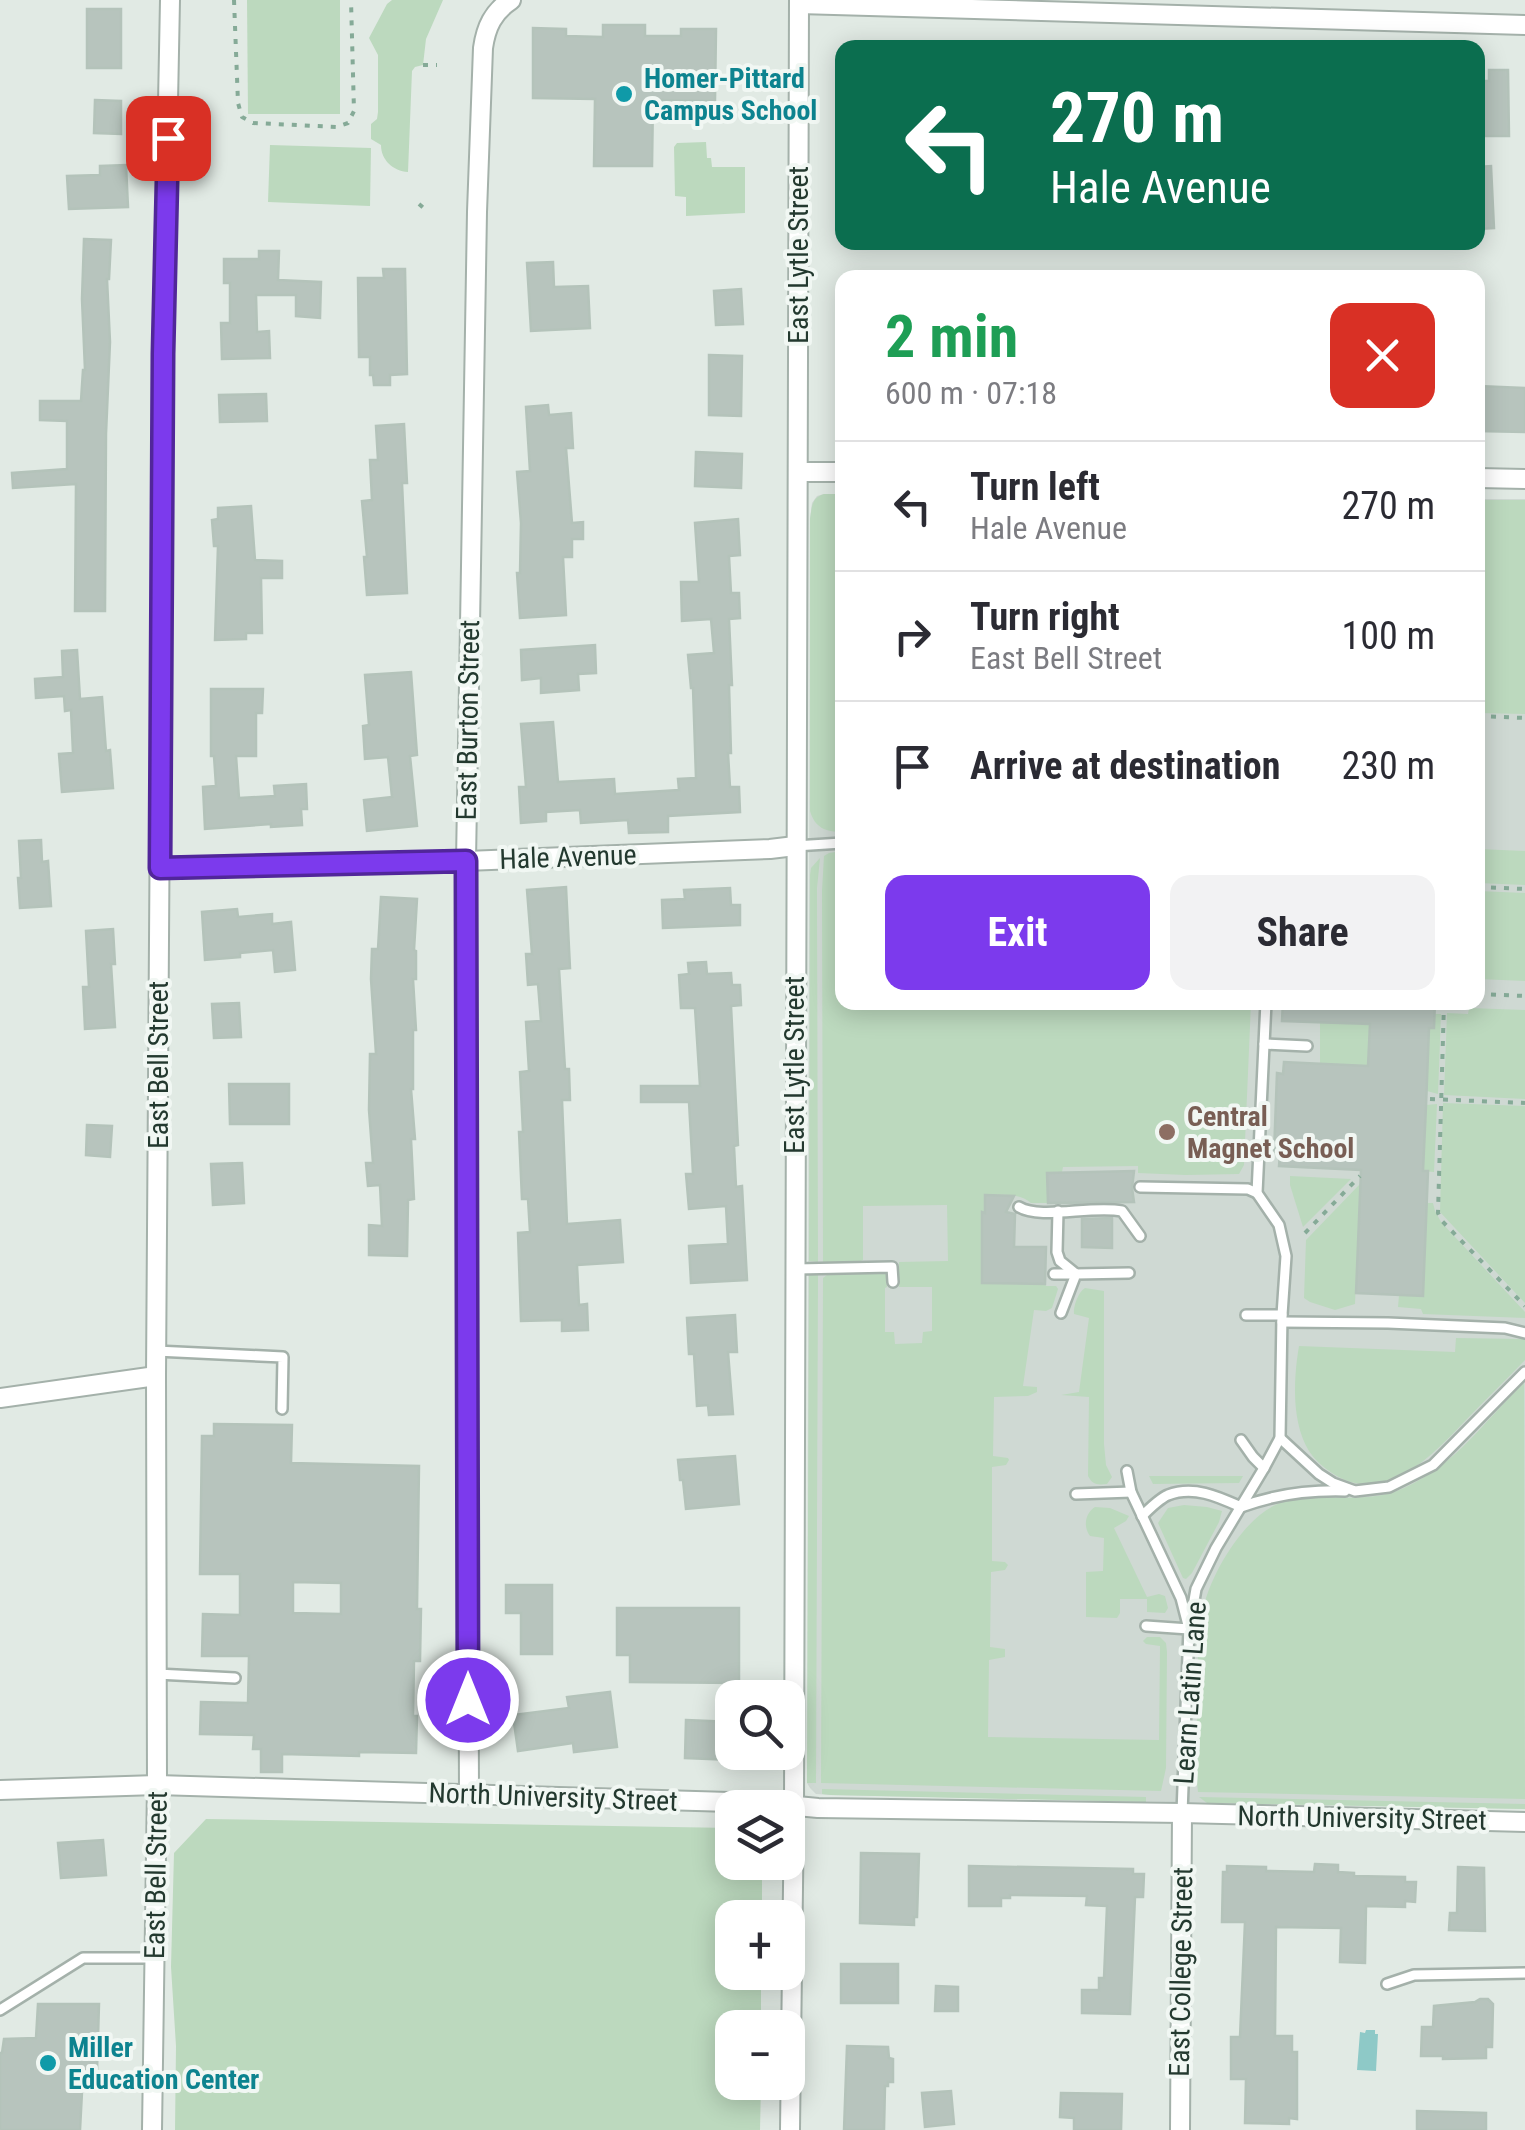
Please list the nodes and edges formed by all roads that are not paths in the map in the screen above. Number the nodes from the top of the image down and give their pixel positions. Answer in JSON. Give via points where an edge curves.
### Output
{"nodes":[{"id":1,"x":170,"y":0,"type":"edge"},
{"id":2,"x":511,"y":0,"type":"edge"},
{"id":3,"x":798,"y":2,"type":"edge"},
{"id":4,"x":1525,"y":26,"type":"edge"},
{"id":5,"x":798,"y":472,"type":"junction"},
{"id":6,"x":835,"y":472,"type":"edge"},
{"id":7,"x":1485,"y":478,"type":"edge"},
{"id":8,"x":1525,"y":479,"type":"edge"},
{"id":9,"x":835,"y":843,"type":"edge"},
{"id":10,"x":795,"y":846,"type":"junction"},
{"id":11,"x":466,"y":861,"type":"junction"},
{"id":12,"x":160,"y":868,"type":"junction"},
{"id":13,"x":1266,"y":1010,"type":"edge"},
{"id":14,"x":1264,"y":1044,"type":"junction"},
{"id":15,"x":1307,"y":1046,"type":"dead end"},
{"id":16,"x":1140,"y":1186,"type":"dead end"},
{"id":17,"x":1257,"y":1193,"type":"junction"},
{"id":18,"x":1019,"y":1206,"type":"dead end"},
{"id":19,"x":1058,"y":1211,"type":"junction"},
{"id":20,"x":1140,"y":1236,"type":"dead end"},
{"id":21,"x":794,"y":1269,"type":"junction"},
{"id":22,"x":1129,"y":1273,"type":"dead end"},
{"id":23,"x":1054,"y":1274,"type":"dead end"},
{"id":24,"x":1076,"y":1274,"type":"junction"},
{"id":25,"x":893,"y":1282,"type":"dead end"},
{"id":26,"x":1061,"y":1312,"type":"dead end"},
{"id":27,"x":1246,"y":1315,"type":"dead end"},
{"id":28,"x":1282,"y":1319,"type":"junction"},
{"id":29,"x":1525,"y":1333,"type":"edge"},
{"id":30,"x":156,"y":1351,"type":"junction"},
{"id":31,"x":1525,"y":1372,"type":"edge"},
{"id":32,"x":156,"y":1376,"type":"junction"},
{"id":33,"x":0,"y":1398,"type":"edge"},
{"id":34,"x":282,"y":1409,"type":"dead end"},
{"id":35,"x":1280,"y":1438,"type":"junction"},
{"id":36,"x":1241,"y":1440,"type":"dead end"},
{"id":37,"x":1264,"y":1468,"type":"junction"},
{"id":38,"x":1127,"y":1471,"type":"dead end"},
{"id":39,"x":1131,"y":1492,"type":"junction"},
{"id":40,"x":1354,"y":1492,"type":"junction"},
{"id":41,"x":1076,"y":1494,"type":"dead end"},
{"id":42,"x":1242,"y":1508,"type":"junction"},
{"id":43,"x":1142,"y":1516,"type":"junction"},
{"id":44,"x":1146,"y":1626,"type":"dead end"},
{"id":45,"x":1189,"y":1629,"type":"junction"},
{"id":46,"x":157,"y":1674,"type":"junction"},
{"id":47,"x":235,"y":1678,"type":"dead end"},
{"id":48,"x":157,"y":1785,"type":"junction"},
{"id":49,"x":0,"y":1790,"type":"edge"},
{"id":50,"x":794,"y":1790,"type":"edge"},
{"id":51,"x":468,"y":1794,"type":"junction"},
{"id":52,"x":715,"y":1801,"type":"edge"},
{"id":53,"x":805,"y":1806,"type":"edge"},
{"id":54,"x":1182,"y":1813,"type":"junction"},
{"id":55,"x":1525,"y":1822,"type":"edge"},
{"id":56,"x":793,"y":1880,"type":"edge"},
{"id":57,"x":154,"y":1958,"type":"junction"},
{"id":58,"x":1525,"y":1973,"type":"edge"},
{"id":59,"x":1387,"y":1984,"type":"dead end"},
{"id":60,"x":0,"y":2010,"type":"edge"},
{"id":61,"x":152,"y":2130,"type":"edge"},
{"id":62,"x":790,"y":2130,"type":"edge"},
{"id":63,"x":1180,"y":2130,"type":"edge"}],
"edges":[{"from":1,"to":12,"type":"street","name":"East Bell Street"},
{"from":2,"to":11,"type":"street","name":"East Burton Street","via":[[486,28],[482,65]]},
{"from":3,"to":4,"type":"street"},
{"from":3,"to":5,"type":"street","name":"East Lytle Street"},
{"from":5,"to":6,"type":"street"},
{"from":5,"to":10,"type":"street","name":"East Lytle Street"},
{"from":7,"to":8,"type":"street"},
{"from":9,"to":10,"type":"lane"},
{"from":10,"to":11,"type":"street","name":"Hale Avenue"},
{"from":10,"to":21,"type":"street","name":"East Lytle Street"},
{"from":11,"to":12,"type":"street","name":"Hale Avenue"},
{"from":11,"to":51,"type":"street","name":"East Burton Street"},
{"from":12,"to":30,"type":"street","name":"East Bell Street"},
{"from":13,"to":14,"type":"lane"},
{"from":14,"to":15,"type":"lane"},
{"from":14,"to":17,"type":"lane"},
{"from":16,"to":17,"type":"lane"},
{"from":17,"to":28,"type":"lane","name":"Learn Latin Lane","via":[[1279,1225],[1286,1256]]},
{"from":18,"to":19,"type":"lane"},
{"from":19,"to":20,"type":"lane","via":[[1122,1210]]},
{"from":19,"to":24,"type":"lane","via":[[1056,1252]]},
{"from":21,"to":25,"type":"lane","via":[[892,1268]]},
{"from":21,"to":50,"type":"street","name":"East Lytle Street"},
{"from":22,"to":24,"type":"lane"},
{"from":23,"to":24,"type":"lane"},
{"from":24,"to":26,"type":"lane"},
{"from":27,"to":28,"type":"lane"},
{"from":28,"to":29,"type":"lane"},
{"from":28,"to":35,"type":"lane","name":"Learn Latin Lane"},
{"from":30,"to":32,"type":"street","name":"East Bell Street"},
{"from":30,"to":34,"type":"lane","via":[[283,1357]]},
{"from":31,"to":40,"type":"lane","via":[[1433,1465],[1389,1487]]},
{"from":32,"to":33,"type":"street"},
{"from":32,"to":46,"type":"street","name":"East Bell Street"},
{"from":35,"to":37,"type":"lane","name":"Learn Latin Lane"},
{"from":35,"to":40,"type":"lane","via":[[1319,1474]]},
{"from":36,"to":37,"type":"lane"},
{"from":37,"to":42,"type":"lane","name":"Learn Latin Lane"},
{"from":38,"to":39,"type":"lane"},
{"from":39,"to":41,"type":"lane"},
{"from":39,"to":43,"type":"lane"},
{"from":40,"to":42,"type":"lane","via":[[1298,1492]]},
{"from":42,"to":43,"type":"lane","via":[[1190,1491],[1165,1496]]},
{"from":42,"to":45,"type":"lane","name":"Learn Latin Lane","via":[[1196,1589]]},
{"from":43,"to":45,"type":"lane"},
{"from":44,"to":45,"type":"lane"},
{"from":45,"to":54,"type":"lane","name":"Learn Latin Lane"},
{"from":46,"to":47,"type":"lane"},
{"from":46,"to":48,"type":"street","name":"East Bell Street"},
{"from":48,"to":49,"type":"street","name":"North University Street"},
{"from":48,"to":51,"type":"street","name":"North University Street"},
{"from":48,"to":57,"type":"street","name":"East Bell Street"},
{"from":51,"to":52,"type":"street","name":"North University Street"},
{"from":53,"to":54,"type":"street","name":"North University Street"},
{"from":54,"to":55,"type":"street","name":"North University Street"},
{"from":54,"to":63,"type":"street","name":"East College Street"},
{"from":56,"to":62,"type":"street","name":"East Lytle Street"},
{"from":57,"to":60,"type":"lane","via":[[83,1958]]},
{"from":57,"to":61,"type":"street","name":"East Bell Street"},
{"from":58,"to":59,"type":"lane","via":[[1414,1975]]}]}
